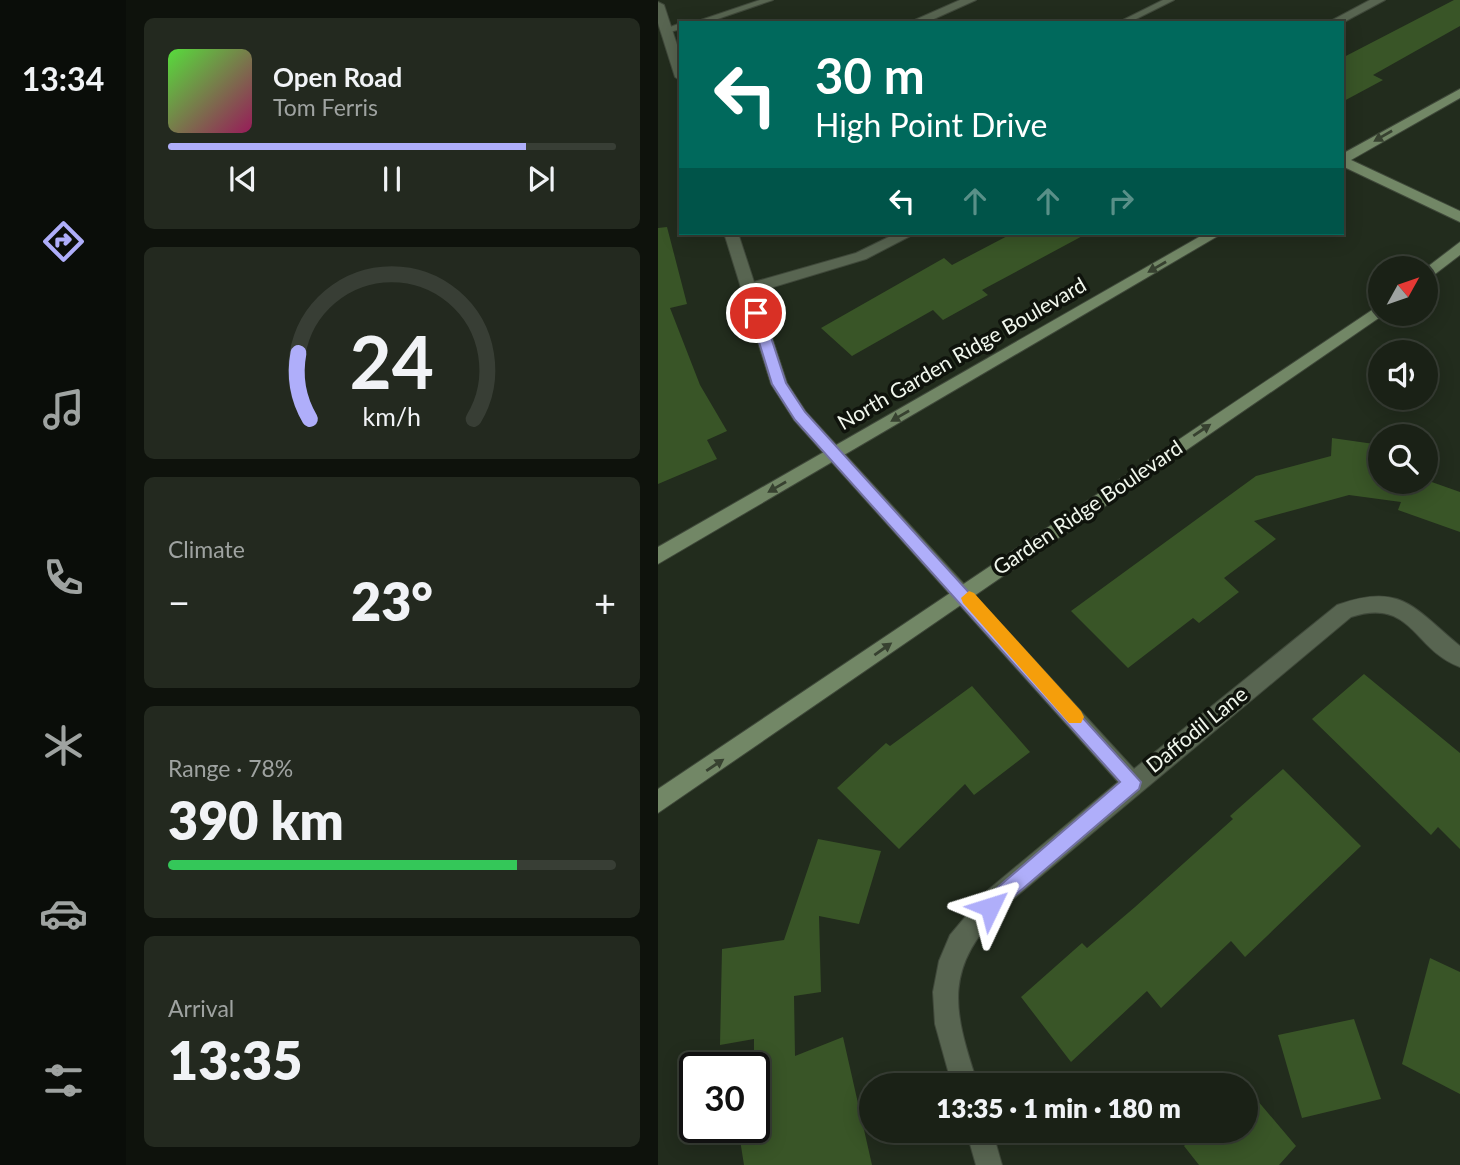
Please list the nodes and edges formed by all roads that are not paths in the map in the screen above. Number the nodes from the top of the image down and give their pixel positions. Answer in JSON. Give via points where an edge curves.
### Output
{"nodes":[{"id":1,"x":769,"y":0,"type":"edge"},
{"id":2,"x":970,"y":0,"type":"edge"},
{"id":3,"x":1170,"y":0,"type":"edge"},
{"id":4,"x":1379,"y":0,"type":"edge"},
{"id":5,"x":658,"y":5,"type":"edge"},
{"id":6,"x":702,"y":21,"type":"edge"},
{"id":7,"x":919,"y":21,"type":"edge"},
{"id":8,"x":1125,"y":21,"type":"edge"},
{"id":9,"x":1337,"y":21,"type":"edge"},
{"id":10,"x":679,"y":27,"type":"edge"},
{"id":11,"x":666,"y":30,"type":"junction"},
{"id":12,"x":679,"y":71,"type":"edge"},
{"id":13,"x":1460,"y":93,"type":"edge"},
{"id":14,"x":1344,"y":159,"type":"edge"},
{"id":15,"x":1344,"y":161,"type":"edge"},
{"id":16,"x":1460,"y":217,"type":"edge"},
{"id":17,"x":732,"y":235,"type":"edge"},
{"id":18,"x":905,"y":235,"type":"edge"},
{"id":19,"x":1213,"y":235,"type":"edge"},
{"id":20,"x":1460,"y":247,"type":"edge"},
{"id":21,"x":1438,"y":266,"type":"edge"},
{"id":22,"x":749,"y":289,"type":"junction"},
{"id":23,"x":1368,"y":318,"type":"edge"},
{"id":24,"x":836,"y":453,"type":"junction"},
{"id":25,"x":658,"y":556,"type":"edge"},
{"id":26,"x":964,"y":592,"type":"junction"},
{"id":27,"x":1460,"y":658,"type":"edge"},
{"id":28,"x":1132,"y":782,"type":"junction"},
{"id":29,"x":658,"y":803,"type":"edge"},
{"id":30,"x":961,"y":1073,"type":"edge"},
{"id":31,"x":983,"y":1143,"type":"edge"},
{"id":32,"x":989,"y":1165,"type":"edge"}],
"edges":[{"from":1,"to":6,"type":"lane"},
{"from":2,"to":7,"type":"street"},
{"from":3,"to":8,"type":"lane"},
{"from":4,"to":9,"type":"street"},
{"from":5,"to":11,"type":"street"},
{"from":10,"to":11,"type":"lane"},
{"from":11,"to":12,"type":"street"},
{"from":13,"to":14,"type":"main road","one_way":true},
{"from":15,"to":16,"type":"main road"},
{"from":17,"to":22,"type":"street"},
{"from":18,"to":22,"type":"street","via":[[861,256]]},
{"from":19,"to":24,"type":"main road","name":"North Garden Ridge Boulevard","one_way":true},
{"from":20,"to":21,"type":"main road"},
{"from":22,"to":24,"type":"street","via":[[779,384],[800,416]]},
{"from":26,"to":23,"type":"main road","name":"Garden Ridge Boulevard","one_way":true},
{"from":24,"to":25,"type":"main road","name":"North Garden Ridge Boulevard","one_way":true},
{"from":24,"to":26,"type":"street"},
{"from":26,"to":28,"type":"street"},
{"from":29,"to":26,"type":"main road","name":"Garden Ridge Boulevard","one_way":true},
{"from":27,"to":28,"type":"street","name":"Daffodil Lane","via":[[1396,605],[1369,603],[1344,611]]},
{"from":28,"to":30,"type":"street","name":"Daffodil Lane","via":[[962,937],[946,983],[947,1029]]},
{"from":31,"to":32,"type":"street"}]}
